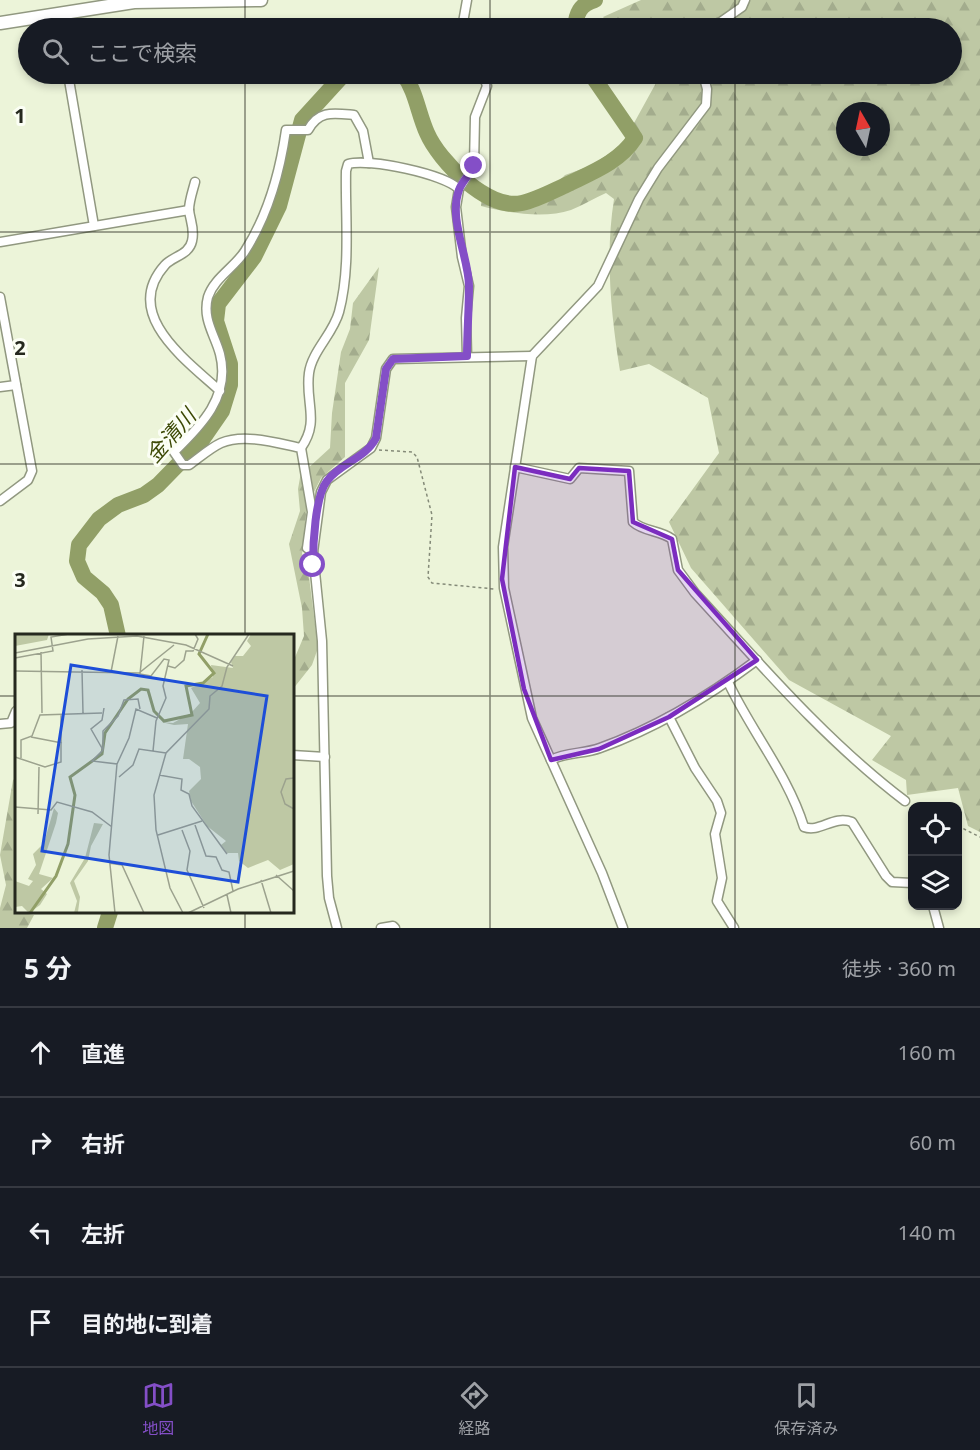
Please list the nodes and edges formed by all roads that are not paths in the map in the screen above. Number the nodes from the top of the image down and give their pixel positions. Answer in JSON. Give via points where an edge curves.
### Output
{"nodes":[{"id":1,"x":261,"y":0,"type":"edge"},
{"id":2,"x":467,"y":0,"type":"edge"},
{"id":3,"x":745,"y":0,"type":"edge"},
{"id":4,"x":202,"y":1,"type":"edge"},
{"id":5,"x":57,"y":13,"type":"junction"},
{"id":6,"x":28,"y":18,"type":"edge"},
{"id":7,"x":58,"y":18,"type":"edge"},
{"id":8,"x":464,"y":18,"type":"edge"},
{"id":9,"x":726,"y":18,"type":"edge"},
{"id":10,"x":18,"y":20,"type":"edge"},
{"id":11,"x":0,"y":23,"type":"edge"},
{"id":12,"x":70,"y":84,"type":"edge"},
{"id":13,"x":486,"y":84,"type":"edge"},
{"id":14,"x":706,"y":84,"type":"edge"},
{"id":15,"x":369,"y":163,"type":"junction"},
{"id":16,"x":195,"y":182,"type":"dead end"},
{"id":17,"x":461,"y":187,"type":"junction"},
{"id":18,"x":189,"y":210,"type":"junction"},
{"id":19,"x":94,"y":226,"type":"junction"},
{"id":20,"x":0,"y":242,"type":"edge"},
{"id":21,"x":0,"y":297,"type":"edge"},
{"id":22,"x":467,"y":356,"type":"junction"},
{"id":23,"x":532,"y":356,"type":"junction"},
{"id":24,"x":16,"y":385,"type":"junction"},
{"id":25,"x":0,"y":387,"type":"edge"},
{"id":26,"x":220,"y":391,"type":"junction"},
{"id":27,"x":301,"y":448,"type":"junction"},
{"id":28,"x":515,"y":467,"type":"junction"},
{"id":29,"x":0,"y":501,"type":"edge"},
{"id":30,"x":313,"y":552,"type":"junction"},
{"id":31,"x":757,"y":660,"type":"junction"},
{"id":32,"x":728,"y":682,"type":"junction"},
{"id":33,"x":15,"y":713,"type":"edge"},
{"id":34,"x":669,"y":717,"type":"junction"},
{"id":35,"x":0,"y":724,"type":"edge"},
{"id":36,"x":294,"y":755,"type":"edge"},
{"id":37,"x":325,"y":757,"type":"junction"},
{"id":38,"x":551,"y":760,"type":"junction"},
{"id":39,"x":905,"y":801,"type":"dead end"},
{"id":40,"x":908,"y":883,"type":"edge"},
{"id":41,"x":934,"y":910,"type":"edge"},
{"id":42,"x":337,"y":928,"type":"edge"},
{"id":43,"x":381,"y":928,"type":"edge"},
{"id":44,"x":395,"y":928,"type":"edge"},
{"id":45,"x":623,"y":928,"type":"edge"},
{"id":46,"x":734,"y":928,"type":"edge"},
{"id":47,"x":939,"y":928,"type":"edge"}],
"edges":[{"from":1,"to":4,"type":"street"},
{"from":2,"to":8,"type":"street"},
{"from":3,"to":9,"type":"street"},
{"from":4,"to":5,"type":"street","via":[[134,2]]},
{"from":5,"to":6,"type":"street"},
{"from":5,"to":7,"type":"street"},
{"from":10,"to":11,"type":"street"},
{"from":12,"to":19,"type":"street"},
{"from":13,"to":17,"type":"street","via":[[476,117],[474,166]]},
{"from":14,"to":23,"type":"street","via":[[706,105],[639,200],[598,286]]},
{"from":15,"to":17,"type":"street","via":[[438,177]]},
{"from":15,"to":26,"type":"street","via":[[361,123],[354,115],[320,115],[308,130],[286,130],[265,211],[245,251],[208,297],[208,324],[220,354]]},
{"from":15,"to":27,"type":"street","via":[[348,164],[346,171],[345,262],[339,311],[309,374],[312,425]]},
{"from":16,"to":18,"type":"street"},
{"from":17,"to":22,"type":"street","via":[[457,216],[469,286]]},
{"from":18,"to":19,"type":"street"},
{"from":18,"to":26,"type":"street","via":[[193,220],[192,243],[186,252],[166,263],[148,298],[162,334]]},
{"from":19,"to":20,"type":"street"},
{"from":21,"to":24,"type":"street"},
{"from":22,"to":23,"type":"street"},
{"from":22,"to":30,"type":"street","via":[[393,359],[386,369],[376,438],[371,448],[327,480],[321,492]]},
{"from":23,"to":28,"type":"street"},
{"from":24,"to":25,"type":"street"},
{"from":24,"to":29,"type":"street","via":[[32,471],[27,480]]},
{"from":26,"to":27,"type":"street","via":[[198,429],[174,452],[183,465],[189,465],[221,443],[235,440],[256,438]]},
{"from":27,"to":30,"type":"street","via":[[312,512],[307,548]]},
{"from":28,"to":31,"type":"street","via":[[570,479],[579,468],[629,471],[633,522],[672,539],[678,570]]},
{"from":28,"to":38,"type":"street","via":[[503,547],[504,588],[524,689]]},
{"from":30,"to":37,"type":"street","via":[[322,641]]},
{"from":31,"to":32,"type":"street"},
{"from":31,"to":39,"type":"street","via":[[875,778]]},
{"from":32,"to":34,"type":"street"},
{"from":32,"to":40,"type":"street","via":[[797,803],[804,827],[810,829],[843,819],[852,822],[886,876],[892,882]]},
{"from":33,"to":35,"type":"street","via":[[11,723]]},
{"from":34,"to":38,"type":"street","via":[[598,749]]},
{"from":34,"to":46,"type":"street","via":[[721,813],[715,834],[722,878],[717,901]]},
{"from":36,"to":37,"type":"street"},
{"from":37,"to":42,"type":"street","via":[[327,876]]},
{"from":38,"to":45,"type":"street"},
{"from":41,"to":47,"type":"street"},
{"from":43,"to":44,"type":"street"}]}
